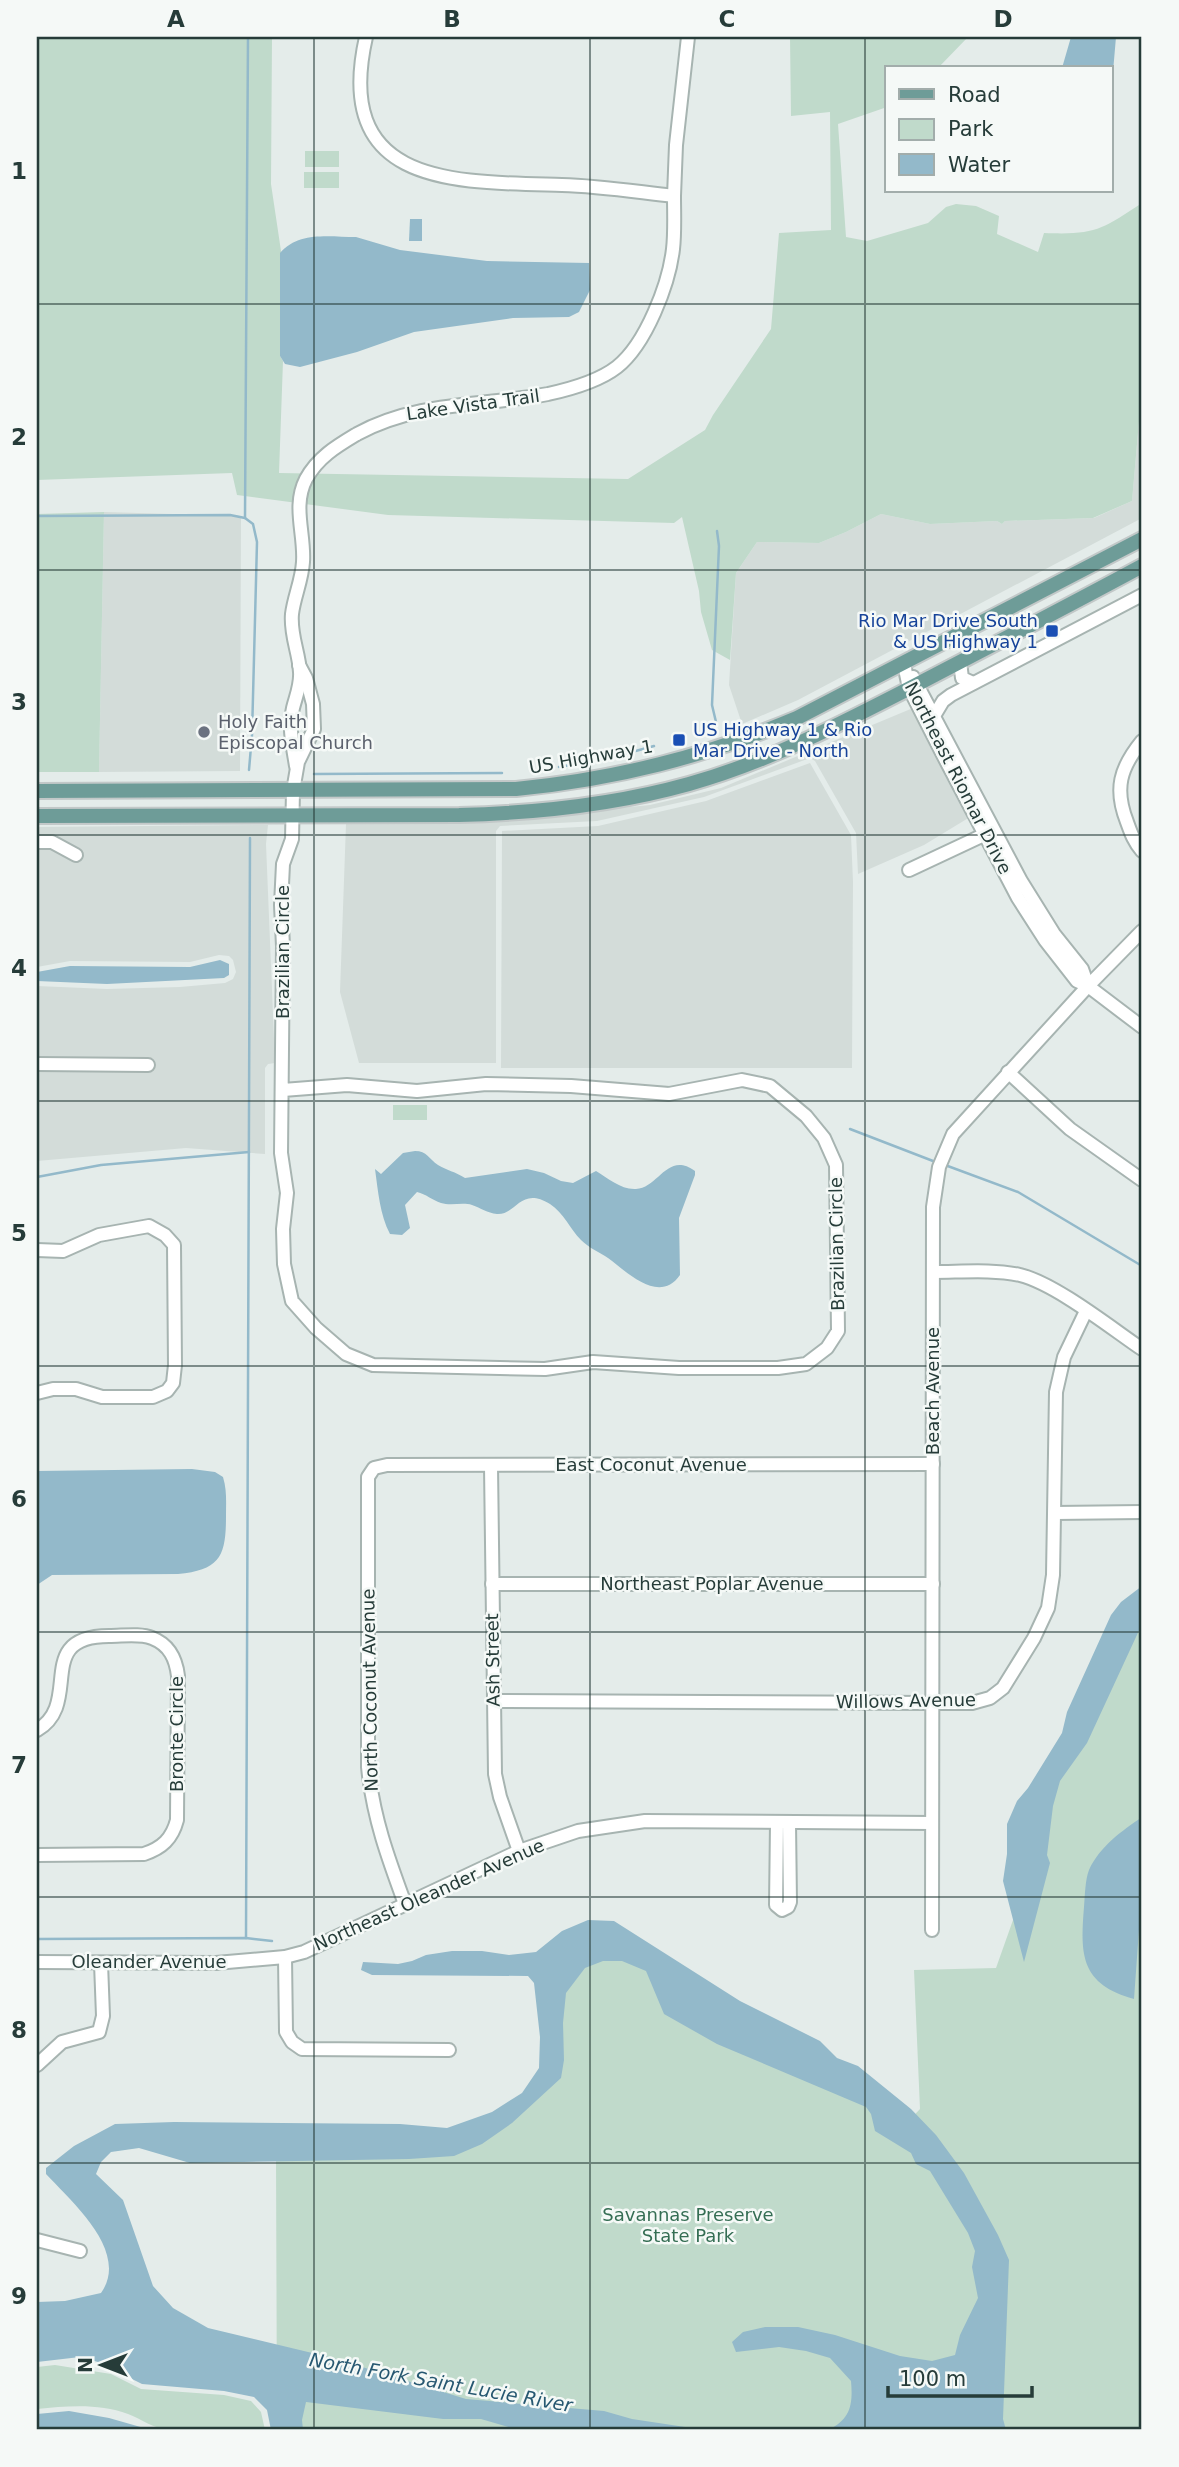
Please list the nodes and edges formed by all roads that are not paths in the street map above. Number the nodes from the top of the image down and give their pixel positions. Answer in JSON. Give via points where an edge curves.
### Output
{"nodes":[{"id":1,"x":366,"y":37,"type":"edge"},
{"id":2,"x":688,"y":37,"type":"edge"},
{"id":3,"x":674,"y":196,"type":"junction"},
{"id":4,"x":1142,"y":539,"type":"edge"},
{"id":5,"x":1142,"y":566,"type":"edge"},
{"id":6,"x":1142,"y":595,"type":"edge"},
{"id":7,"x":960,"y":662,"type":"junction"},
{"id":8,"x":299,"y":664,"type":"junction"},
{"id":9,"x":904,"y":664,"type":"junction"},
{"id":10,"x":973,"y":683,"type":"junction"},
{"id":11,"x":914,"y":686,"type":"junction"},
{"id":12,"x":934,"y":716,"type":"junction"},
{"id":13,"x":1142,"y":741,"type":"edge"},
{"id":14,"x":297,"y":773,"type":"junction"},
{"id":15,"x":37,"y":791,"type":"edge"},
{"id":16,"x":293,"y":791,"type":"junction"},
{"id":17,"x":293,"y":815,"type":"junction"},
{"id":18,"x":37,"y":816,"type":"edge"},
{"id":19,"x":990,"y":832,"type":"junction"},
{"id":20,"x":37,"y":842,"type":"edge"},
{"id":21,"x":1142,"y":851,"type":"edge"},
{"id":22,"x":76,"y":855,"type":"dead end"},
{"id":23,"x":909,"y":870,"type":"dead end"},
{"id":24,"x":1142,"y":930,"type":"edge"},
{"id":25,"x":1088,"y":986,"type":"junction"},
{"id":26,"x":1142,"y":1027,"type":"edge"},
{"id":27,"x":37,"y":1064,"type":"edge"},
{"id":28,"x":148,"y":1065,"type":"dead end"},
{"id":29,"x":1008,"y":1072,"type":"junction"},
{"id":30,"x":283,"y":1090,"type":"junction"},
{"id":31,"x":1142,"y":1180,"type":"edge"},
{"id":32,"x":37,"y":1250,"type":"edge"},
{"id":33,"x":933,"y":1272,"type":"junction"},
{"id":34,"x":1086,"y":1311,"type":"junction"},
{"id":35,"x":1142,"y":1349,"type":"edge"},
{"id":36,"x":37,"y":1394,"type":"edge"},
{"id":37,"x":933,"y":1464,"type":"junction"},
{"id":38,"x":491,"y":1465,"type":"junction"},
{"id":39,"x":371,"y":1471,"type":"joint"},
{"id":40,"x":1142,"y":1512,"type":"edge"},
{"id":41,"x":1055,"y":1513,"type":"junction"},
{"id":42,"x":492,"y":1584,"type":"junction"},
{"id":43,"x":933,"y":1584,"type":"junction"},
{"id":44,"x":494,"y":1701,"type":"junction"},
{"id":45,"x":933,"y":1703,"type":"junction"},
{"id":46,"x":37,"y":1730,"type":"edge"},
{"id":47,"x":783,"y":1823,"type":"junction"},
{"id":48,"x":932,"y":1823,"type":"junction"},
{"id":49,"x":519,"y":1851,"type":"junction"},
{"id":50,"x":37,"y":1855,"type":"edge"},
{"id":51,"x":405,"y":1904,"type":"junction"},
{"id":52,"x":932,"y":1930,"type":"dead end"},
{"id":53,"x":285,"y":1957,"type":"junction"},
{"id":54,"x":261,"y":1959,"type":"joint"},
{"id":55,"x":37,"y":1962,"type":"edge"},
{"id":56,"x":101,"y":1963,"type":"junction"},
{"id":57,"x":449,"y":2050,"type":"dead end"},
{"id":58,"x":37,"y":2065,"type":"edge"},
{"id":59,"x":37,"y":2240,"type":"edge"},
{"id":60,"x":80,"y":2251,"type":"dead end"}],
"edges":[{"from":1,"to":3,"type":"street","via":[[360,81],[365,122],[382,147],[399,159],[421,169],[480,182],[574,185]]},
{"from":2,"to":3,"type":"street","name":"Lake Vista Trail"},
{"from":3,"to":8,"type":"street","name":"Lake Vista Trail","via":[[673,250],[662,294],[646,332],[618,366],[581,385],[547,394],[400,416],[333,448],[318,463],[306,479],[299,508],[304,561],[292,625]]},
{"from":4,"to":9,"type":"main road","name":"US Highway 1"},
{"from":5,"to":7,"type":"main road"},
{"from":6,"to":10,"type":"street"},
{"from":7,"to":10,"type":"street","via":[[962,678]]},
{"from":7,"to":11,"type":"main road"},
{"from":8,"to":14,"type":"street","name":"Lake Vista Trail","via":[[291,731]]},
{"from":8,"to":14,"type":"street","name":"Lake Vista Trail","via":[[314,716]]},
{"from":9,"to":11,"type":"street","name":"Northeast Riomar Drive"},
{"from":9,"to":16,"type":"main road","name":"US Highway 1","via":[[764,732],[630,773],[516,789]]},
{"from":10,"to":12,"type":"street","via":[[943,701]]},
{"from":11,"to":12,"type":"street","name":"Northeast Riomar Drive"},
{"from":11,"to":17,"type":"main road","via":[[749,764],[632,797],[519,813]]},
{"from":11,"to":19,"type":"street","name":"Northeast Riomar Drive"},
{"from":12,"to":19,"type":"street","name":"Northeast Riomar Drive"},
{"from":13,"to":21,"type":"street","via":[[1122,772],[1119,791],[1122,811]]},
{"from":14,"to":16,"type":"street","name":"Lake Vista Trail"},
{"from":15,"to":16,"type":"main road","name":"US Highway 1"},
{"from":16,"to":17,"type":"street","name":"Lake Vista Trail"},
{"from":17,"to":18,"type":"main road"},
{"from":17,"to":30,"type":"street","name":"Brazilian Circle","via":[[292,839],[283,863],[281,905]]},
{"from":19,"to":23,"type":"street"},
{"from":19,"to":25,"type":"street","name":"Northeast Riomar Drive","via":[[1018,898],[1077,981]]},
{"from":20,"to":22,"type":"street","via":[[52,842]]},
{"from":24,"to":25,"type":"street","name":"Beach Avenue"},
{"from":25,"to":26,"type":"street","name":"Northeast Riomar Drive"},
{"from":25,"to":29,"type":"street","name":"Beach Avenue"},
{"from":27,"to":28,"type":"street"},
{"from":29,"to":31,"type":"street","via":[[1070,1129]]},
{"from":29,"to":33,"type":"street","name":"Beach Avenue","via":[[953,1134],[942,1155],[933,1207]]},
{"from":30,"to":30,"type":"street","name":"Brazilian Circle","via":[[348,1085],[417,1091],[486,1084],[669,1094],[742,1080],[770,1086],[816,1127],[836,1165],[838,1331],[827,1348],[806,1364],[778,1368],[593,1362],[545,1369],[373,1365],[346,1354],[292,1301],[289,1289],[284,1264],[288,1193],[281,1153]]},
{"from":32,"to":36,"type":"street","via":[[63,1251],[99,1235],[149,1226],[165,1235],[174,1245],[175,1365],[173,1383],[153,1397],[102,1397],[76,1390]]},
{"from":33,"to":34,"type":"street","via":[[1022,1276]]},
{"from":33,"to":37,"type":"street","name":"Beach Avenue"},
{"from":34,"to":35,"type":"street"},
{"from":34,"to":41,"type":"street","name":"Willows Avenue","via":[[1064,1357],[1056,1392]]},
{"from":37,"to":38,"type":"street","name":"East Coconut Avenue"},
{"from":37,"to":43,"type":"street","name":"Beach Avenue"},
{"from":38,"to":39,"type":"street","name":"East Coconut Avenue","via":[[387,1465]]},
{"from":38,"to":42,"type":"street","name":"Ash Street"},
{"from":39,"to":51,"type":"street","name":"North Coconut Avenue","via":[[368,1767],[381,1838]]},
{"from":40,"to":41,"type":"street"},
{"from":41,"to":45,"type":"street","name":"Willows Avenue","via":[[1050,1599],[1022,1660],[1003,1688],[990,1698]]},
{"from":42,"to":43,"type":"street","name":"Northeast Poplar Avenue"},
{"from":42,"to":44,"type":"street","name":"Ash Street"},
{"from":43,"to":45,"type":"street","name":"Beach Avenue"},
{"from":44,"to":45,"type":"street","name":"Willows Avenue"},
{"from":44,"to":49,"type":"street","name":"Ash Street","via":[[495,1774]]},
{"from":45,"to":48,"type":"street","name":"Beach Avenue"},
{"from":46,"to":50,"type":"street","name":"Bronte Circle","via":[[55,1714],[62,1663],[79,1642],[96,1636],[146,1636],[165,1646],[175,1659],[177,1820],[171,1837],[157,1850],[144,1854]]},
{"from":47,"to":47,"type":"street","via":[[776,1905],[782,1910],[790,1902]]},
{"from":47,"to":48,"type":"street","name":"Northeast Oleander Avenue"},
{"from":47,"to":49,"type":"street","name":"Northeast Oleander Avenue","via":[[610,1824]]},
{"from":48,"to":52,"type":"street","name":"Beach Avenue"},
{"from":49,"to":51,"type":"street","name":"Northeast Oleander Avenue"},
{"from":51,"to":53,"type":"street","name":"Northeast Oleander Avenue"},
{"from":53,"to":54,"type":"street","name":"Northeast Oleander Avenue"},
{"from":53,"to":57,"type":"street","via":[[286,2032],[303,2049]]},
{"from":54,"to":56,"type":"street","name":"Oleander Avenue"},
{"from":55,"to":56,"type":"street","name":"Oleander Avenue"},
{"from":56,"to":58,"type":"street","via":[[103,2016],[99,2032],[62,2042]]},
{"from":59,"to":60,"type":"street"}]}
